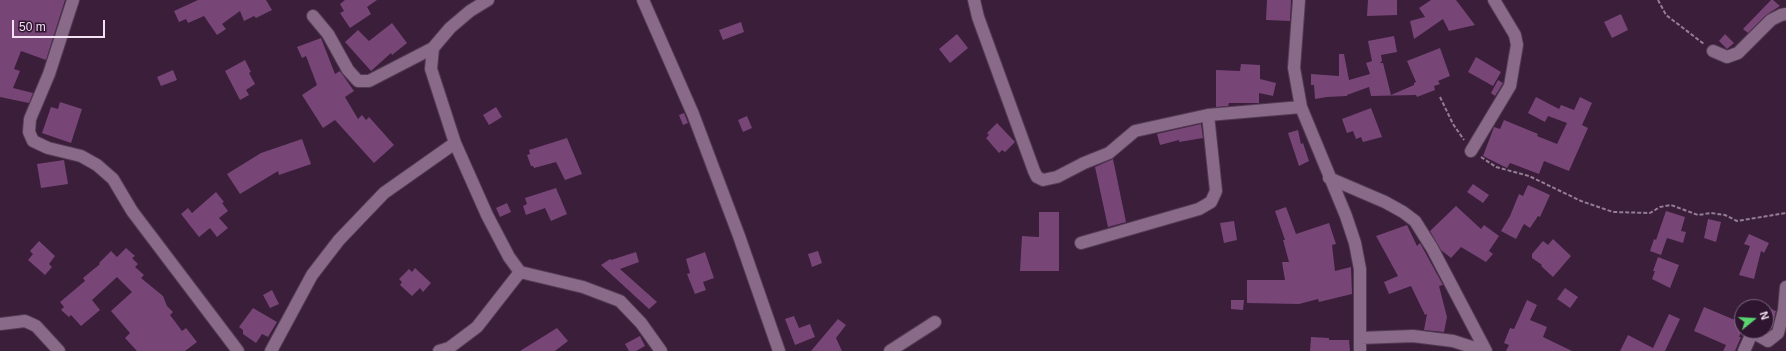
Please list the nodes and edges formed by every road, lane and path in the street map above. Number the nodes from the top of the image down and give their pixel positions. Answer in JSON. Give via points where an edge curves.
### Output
{"nodes":[{"id":1,"x":73,"y":0,"type":"edge"},
{"id":2,"x":488,"y":0,"type":"edge"},
{"id":3,"x":643,"y":0,"type":"edge"},
{"id":4,"x":974,"y":0,"type":"edge"},
{"id":5,"x":1299,"y":0,"type":"edge"},
{"id":6,"x":1494,"y":0,"type":"edge"},
{"id":7,"x":1658,"y":0,"type":"edge"},
{"id":8,"x":1786,"y":14,"type":"edge"},
{"id":9,"x":313,"y":16,"type":"dead end"},
{"id":10,"x":433,"y":48,"type":"junction"},
{"id":11,"x":1714,"y":51,"type":"joint"},
{"id":12,"x":1440,"y":98,"type":"dead end"},
{"id":13,"x":1301,"y":107,"type":"junction"},
{"id":14,"x":1208,"y":115,"type":"junction"},
{"id":15,"x":455,"y":143,"type":"junction"},
{"id":16,"x":1471,"y":151,"type":"junction"},
{"id":17,"x":1329,"y":178,"type":"junction"},
{"id":18,"x":1786,"y":212,"type":"edge"},
{"id":19,"x":1081,"y":243,"type":"dead end"},
{"id":20,"x":520,"y":272,"type":"junction"},
{"id":21,"x":1786,"y":288,"type":"edge"},
{"id":22,"x":935,"y":322,"type":"dead end"},
{"id":23,"x":0,"y":324,"type":"edge"},
{"id":24,"x":1360,"y":338,"type":"junction"},
{"id":25,"x":59,"y":351,"type":"edge"},
{"id":26,"x":238,"y":351,"type":"edge"},
{"id":27,"x":271,"y":351,"type":"edge"},
{"id":28,"x":439,"y":351,"type":"edge"},
{"id":29,"x":661,"y":351,"type":"edge"},
{"id":30,"x":779,"y":351,"type":"edge"},
{"id":31,"x":890,"y":351,"type":"edge"},
{"id":32,"x":1360,"y":351,"type":"edge"},
{"id":33,"x":1485,"y":351,"type":"edge"},
{"id":34,"x":1744,"y":351,"type":"edge"}],
"edges":[{"from":1,"to":26,"type":"street","via":[[30,119],[29,132],[33,141],[48,148],[81,156],[97,165],[113,179],[132,211]]},
{"from":2,"to":10,"type":"street","via":[[450,28]]},
{"from":3,"to":30,"type":"street","via":[[693,114]]},
{"from":4,"to":14,"type":"street","via":[[1037,177],[1043,180],[1057,177],[1108,153],[1135,131]]},
{"from":5,"to":13,"type":"street","via":[[1294,68]]},
{"from":6,"to":16,"type":"street","via":[[1515,34],[1517,45],[1510,86]]},
{"from":7,"to":11,"type":"path","via":[[1666,15]]},
{"from":8,"to":11,"type":"street","via":[[1771,20],[1738,53],[1727,57]]},
{"from":9,"to":10,"type":"street","via":[[328,34],[348,70],[358,81],[369,81]]},
{"from":10,"to":15,"type":"street","via":[[432,69]]},
{"from":12,"to":16,"type":"path","via":[[1452,124]]},
{"from":13,"to":14,"type":"street"},
{"from":13,"to":17,"type":"street"},
{"from":14,"to":19,"type":"street","via":[[1216,191],[1211,202],[1199,209]]},
{"from":15,"to":20,"type":"street","via":[[509,257]]},
{"from":15,"to":27,"type":"street","via":[[384,192],[339,240],[312,275]]},
{"from":16,"to":18,"type":"path","via":[[1496,166],[1529,176],[1581,201],[1613,212],[1650,213],[1660,207],[1671,206],[1698,215],[1725,215],[1737,221]]},
{"from":17,"to":24,"type":"street","via":[[1346,216],[1360,269]]},
{"from":17,"to":33,"type":"street","via":[[1385,202],[1415,221],[1432,248]]},
{"from":20,"to":28,"type":"street","via":[[477,327],[449,348]]},
{"from":20,"to":29,"type":"street","via":[[583,287],[620,301],[641,322]]},
{"from":21,"to":34,"type":"street","via":[[1778,334],[1768,341],[1752,333]]},
{"from":22,"to":31,"type":"street"},
{"from":23,"to":25,"type":"street","via":[[25,321],[36,326]]},
{"from":24,"to":32,"type":"street"},
{"from":24,"to":33,"type":"street","via":[[1413,336],[1453,342]]}]}
